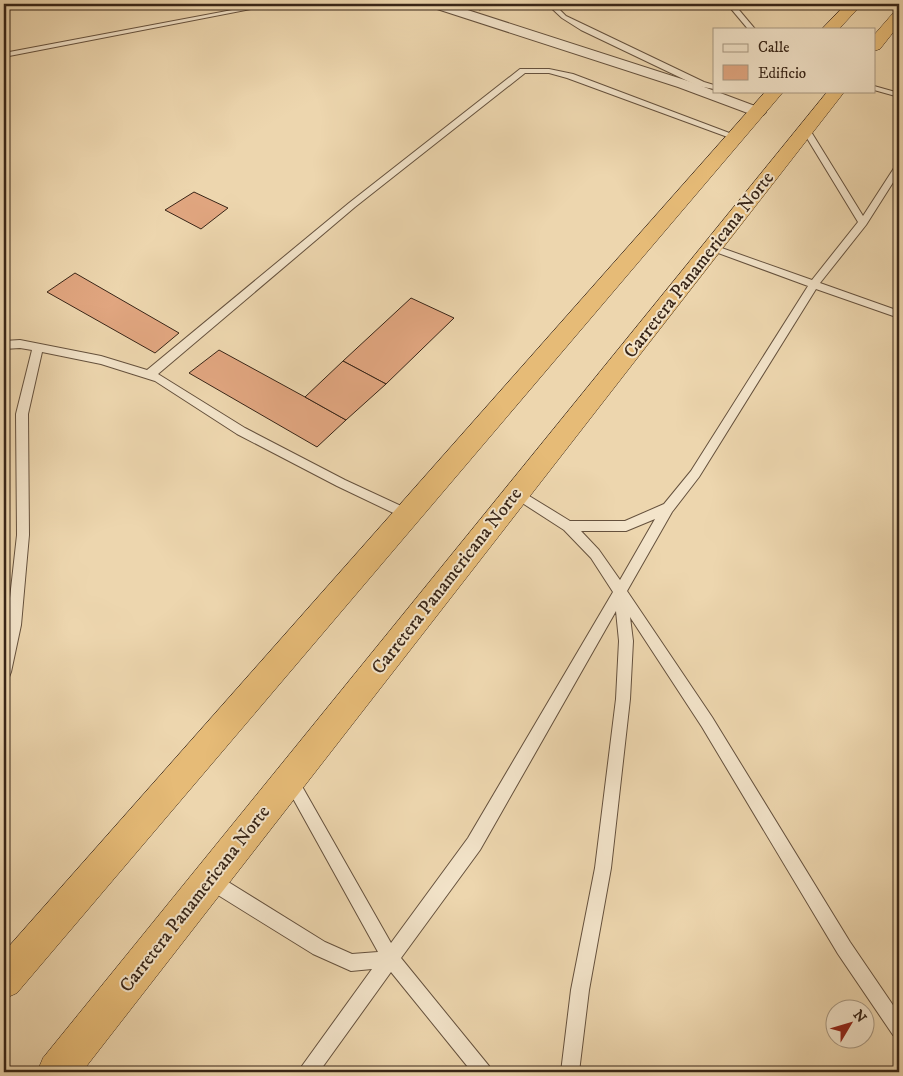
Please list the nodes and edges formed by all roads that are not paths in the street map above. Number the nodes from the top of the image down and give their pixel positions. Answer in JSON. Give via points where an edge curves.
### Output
{"nodes":[{"id":1,"x":274,"y":4,"type":"edge"},
{"id":2,"x":436,"y":4,"type":"edge"},
{"id":3,"x":550,"y":4,"type":"edge"},
{"id":4,"x":730,"y":4,"type":"edge"},
{"id":5,"x":854,"y":4,"type":"edge"},
{"id":6,"x":899,"y":15,"type":"edge"},
{"id":7,"x":751,"y":28,"type":"edge"},
{"id":8,"x":831,"y":28,"type":"edge"},
{"id":9,"x":876,"y":44,"type":"edge"},
{"id":10,"x":4,"y":55,"type":"edge"},
{"id":11,"x":713,"y":87,"type":"edge"},
{"id":12,"x":876,"y":89,"type":"edge"},
{"id":13,"x":775,"y":92,"type":"edge"},
{"id":14,"x":836,"y":92,"type":"edge"},
{"id":15,"x":899,"y":95,"type":"edge"},
{"id":16,"x":758,"y":112,"type":"junction"},
{"id":17,"x":806,"y":130,"type":"junction"},
{"id":18,"x":736,"y":137,"type":"junction"},
{"id":19,"x":899,"y":167,"type":"edge"},
{"id":20,"x":863,"y":222,"type":"junction"},
{"id":21,"x":713,"y":248,"type":"junction"},
{"id":22,"x":814,"y":284,"type":"junction"},
{"id":23,"x":899,"y":315,"type":"edge"},
{"id":24,"x":4,"y":345,"type":"edge"},
{"id":25,"x":38,"y":348,"type":"junction"},
{"id":26,"x":149,"y":375,"type":"junction"},
{"id":27,"x":517,"y":494,"type":"junction"},
{"id":28,"x":668,"y":508,"type":"junction"},
{"id":29,"x":408,"y":515,"type":"junction"},
{"id":30,"x":568,"y":526,"type":"junction"},
{"id":31,"x":620,"y":592,"type":"junction"},
{"id":32,"x":4,"y":672,"type":"edge"},
{"id":33,"x":290,"y":779,"type":"junction"},
{"id":34,"x":210,"y":880,"type":"junction"},
{"id":35,"x":391,"y":959,"type":"junction"},
{"id":36,"x":4,"y":980,"type":"edge"},
{"id":37,"x":899,"y":1028,"type":"edge"},
{"id":38,"x":57,"y":1072,"type":"edge"},
{"id":39,"x":308,"y":1072,"type":"edge"},
{"id":40,"x":483,"y":1072,"type":"edge"},
{"id":41,"x":570,"y":1072,"type":"edge"}],
"edges":[{"from":1,"to":10,"type":"lane"},
{"from":2,"to":16,"type":"street","via":[[683,84]]},
{"from":3,"to":11,"type":"lane","via":[[564,17],[584,28]]},
{"from":4,"to":7,"type":"lane"},
{"from":5,"to":8,"type":"highway"},
{"from":6,"to":9,"type":"highway"},
{"from":12,"to":15,"type":"lane"},
{"from":13,"to":16,"type":"highway"},
{"from":14,"to":17,"type":"highway","name":"Carretera Panamericana Norte"},
{"from":16,"to":18,"type":"highway"},
{"from":17,"to":20,"type":"lane"},
{"from":17,"to":21,"type":"highway","name":"Carretera Panamericana Norte"},
{"from":18,"to":26,"type":"lane","via":[[570,76],[549,71],[523,71],[352,205]]},
{"from":18,"to":29,"type":"highway"},
{"from":19,"to":20,"type":"lane"},
{"from":20,"to":22,"type":"lane"},
{"from":21,"to":22,"type":"lane"},
{"from":21,"to":27,"type":"highway","name":"Carretera Panamericana Norte"},
{"from":22,"to":23,"type":"lane"},
{"from":22,"to":28,"type":"lane","via":[[695,474]]},
{"from":24,"to":25,"type":"lane"},
{"from":25,"to":26,"type":"lane","via":[[102,360]]},
{"from":25,"to":32,"type":"lane","via":[[22,414],[23,535],[14,625]]},
{"from":26,"to":29,"type":"lane","via":[[159,378],[241,431]]},
{"from":27,"to":30,"type":"lane"},
{"from":27,"to":33,"type":"highway","name":"Carretera Panamericana Norte"},
{"from":28,"to":30,"type":"lane","via":[[626,526]]},
{"from":28,"to":31,"type":"lane"},
{"from":29,"to":36,"type":"highway"},
{"from":30,"to":31,"type":"lane","via":[[596,554]]},
{"from":31,"to":35,"type":"lane","via":[[474,844]]},
{"from":31,"to":37,"type":"lane","via":[[707,722],[844,948]]},
{"from":31,"to":41,"type":"lane","via":[[626,640],[623,699],[603,868],[580,990]]},
{"from":33,"to":34,"type":"highway","name":"Carretera Panamericana Norte"},
{"from":33,"to":35,"type":"lane"},
{"from":34,"to":35,"type":"lane","via":[[319,948],[351,963]]},
{"from":34,"to":38,"type":"highway","name":"Carretera Panamericana Norte"},
{"from":35,"to":39,"type":"lane"},
{"from":35,"to":40,"type":"lane"}]}
